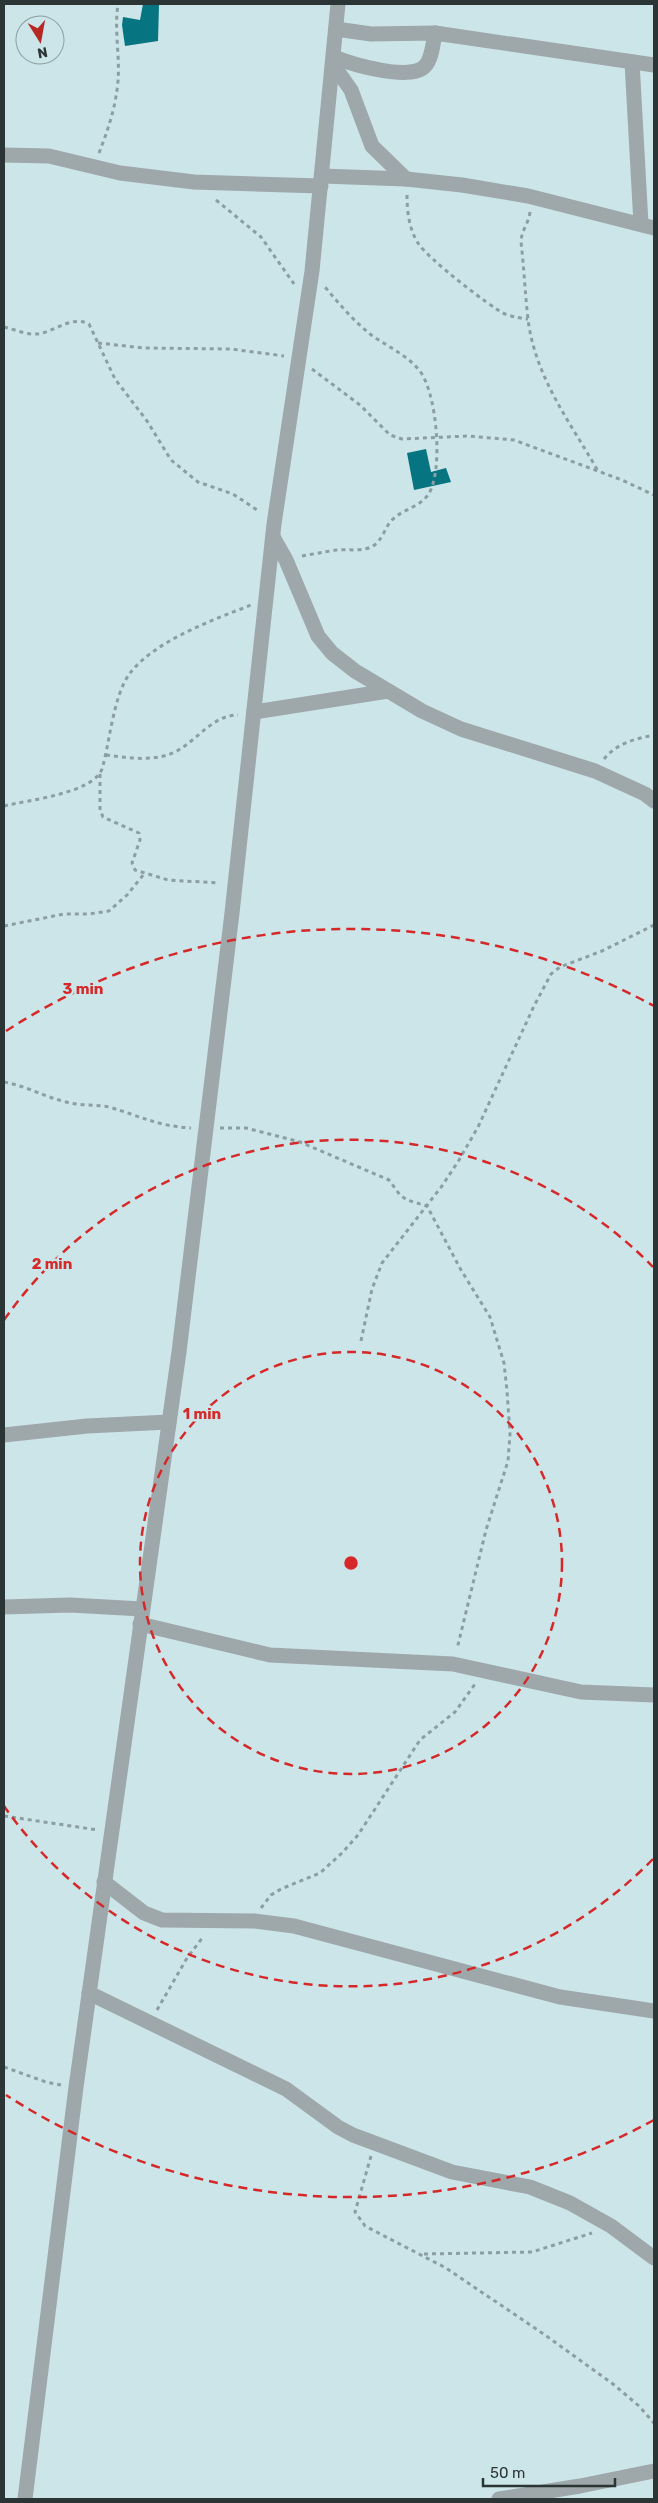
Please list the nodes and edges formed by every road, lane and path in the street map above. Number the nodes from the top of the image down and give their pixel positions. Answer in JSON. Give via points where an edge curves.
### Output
{"nodes":[{"id":1,"x":118,"y":4,"type":"edge"},
{"id":2,"x":338,"y":4,"type":"edge"},
{"id":3,"x":336,"y":29,"type":"junction"},
{"id":4,"x":435,"y":33,"type":"junction"},
{"id":5,"x":334,"y":62,"type":"junction"},
{"id":6,"x":632,"y":62,"type":"junction"},
{"id":7,"x":654,"y":65,"type":"edge"},
{"id":8,"x":4,"y":155,"type":"edge"},
{"id":9,"x":94,"y":166,"type":"junction"},
{"id":10,"x":406,"y":179,"type":"junction"},
{"id":11,"x":322,"y":181,"type":"junction"},
{"id":12,"x":528,"y":196,"type":"junction"},
{"id":13,"x":215,"y":199,"type":"dead end"},
{"id":14,"x":648,"y":226,"type":"edge"},
{"id":15,"x":312,"y":271,"type":"junction"},
{"id":16,"x":308,"y":302,"type":"junction"},
{"id":17,"x":528,"y":319,"type":"junction"},
{"id":18,"x":4,"y":327,"type":"edge"},
{"id":19,"x":98,"y":343,"type":"junction"},
{"id":20,"x":299,"y":359,"type":"junction"},
{"id":21,"x":436,"y":440,"type":"junction"},
{"id":22,"x":599,"y":472,"type":"junction"},
{"id":23,"x":654,"y":495,"type":"edge"},
{"id":24,"x":273,"y":531,"type":"junction"},
{"id":25,"x":286,"y":560,"type":"junction"},
{"id":26,"x":265,"y":600,"type":"junction"},
{"id":27,"x":388,"y":691,"type":"junction"},
{"id":28,"x":254,"y":714,"type":"junction"},
{"id":29,"x":654,"y":735,"type":"edge"},
{"id":30,"x":106,"y":755,"type":"junction"},
{"id":31,"x":595,"y":771,"type":"junction"},
{"id":32,"x":100,"y":774,"type":"junction"},
{"id":33,"x":654,"y":801,"type":"edge"},
{"id":34,"x":4,"y":806,"type":"edge"},
{"id":35,"x":144,"y":874,"type":"junction"},
{"id":36,"x":235,"y":884,"type":"junction"},
{"id":37,"x":654,"y":925,"type":"edge"},
{"id":38,"x":4,"y":926,"type":"edge"},
{"id":39,"x":4,"y":1082,"type":"edge"},
{"id":40,"x":204,"y":1129,"type":"junction"},
{"id":41,"x":427,"y":1206,"type":"junction"},
{"id":42,"x":361,"y":1341,"type":"dead end"},
{"id":43,"x":169,"y":1422,"type":"junction"},
{"id":44,"x":4,"y":1436,"type":"edge"},
{"id":45,"x":4,"y":1606,"type":"edge"},
{"id":46,"x":141,"y":1617,"type":"junction"},
{"id":47,"x":453,"y":1664,"type":"junction"},
{"id":48,"x":484,"y":1672,"type":"junction"},
{"id":49,"x":654,"y":1695,"type":"edge"},
{"id":50,"x":4,"y":1816,"type":"edge"},
{"id":51,"x":111,"y":1832,"type":"junction"},
{"id":52,"x":104,"y":1882,"type":"junction"},
{"id":53,"x":254,"y":1921,"type":"junction"},
{"id":54,"x":213,"y":1922,"type":"junction"},
{"id":55,"x":89,"y":1993,"type":"junction"},
{"id":56,"x":654,"y":2011,"type":"edge"},
{"id":57,"x":150,"y":2021,"type":"junction"},
{"id":58,"x":4,"y":2067,"type":"edge"},
{"id":59,"x":76,"y":2087,"type":"junction"},
{"id":60,"x":374,"y":2144,"type":"junction"},
{"id":61,"x":611,"y":2226,"type":"junction"},
{"id":62,"x":423,"y":2254,"type":"junction"},
{"id":63,"x":654,"y":2258,"type":"edge"},
{"id":64,"x":654,"y":2423,"type":"edge"},
{"id":65,"x":654,"y":2470,"type":"edge"},
{"id":66,"x":527,"y":2498,"type":"edge"},
{"id":67,"x":25,"y":2499,"type":"edge"},
{"id":68,"x":499,"y":2499,"type":"edge"}],
"edges":[{"from":1,"to":9,"type":"path","via":[[115,39],[118,80],[110,123]]},
{"from":2,"to":3,"type":"street"},
{"from":3,"to":4,"type":"street","via":[[371,34]]},
{"from":3,"to":5,"type":"street"},
{"from":4,"to":5,"type":"street","via":[[428,62],[416,71],[378,70]]},
{"from":4,"to":6,"type":"street"},
{"from":5,"to":10,"type":"street","via":[[350,90],[372,146]]},
{"from":5,"to":11,"type":"street"},
{"from":6,"to":7,"type":"street"},
{"from":6,"to":14,"type":"street"},
{"from":8,"to":9,"type":"street","via":[[49,156]]},
{"from":9,"to":11,"type":"street","via":[[120,173],[194,182]]},
{"from":10,"to":11,"type":"street"},
{"from":10,"to":12,"type":"street"},
{"from":10,"to":17,"type":"path","via":[[407,209],[418,244],[488,304],[504,313]]},
{"from":11,"to":15,"type":"street"},
{"from":12,"to":14,"type":"street"},
{"from":12,"to":17,"type":"path","via":[[529,219],[521,234]]},
{"from":13,"to":16,"type":"path","via":[[261,237]]},
{"from":15,"to":16,"type":"street"},
{"from":15,"to":21,"type":"path","via":[[345,311],[421,372],[432,405]]},
{"from":16,"to":20,"type":"street"},
{"from":17,"to":22,"type":"path","via":[[554,401]]},
{"from":18,"to":19,"type":"path","via":[[31,334],[76,320],[83,321],[89,324]]},
{"from":19,"to":20,"type":"path","via":[[144,348],[231,349]]},
{"from":19,"to":24,"type":"path","via":[[115,378],[171,460],[198,482],[233,494],[250,504]]},
{"from":20,"to":21,"type":"path","via":[[360,405],[390,435],[402,439]]},
{"from":20,"to":24,"type":"street"},
{"from":21,"to":22,"type":"path","via":[[475,436],[514,440]]},
{"from":21,"to":25,"type":"path","via":[[433,481],[428,495],[418,505],[393,519],[374,546]]},
{"from":22,"to":23,"type":"path"},
{"from":24,"to":25,"type":"street"},
{"from":24,"to":26,"type":"street"},
{"from":25,"to":27,"type":"street","via":[[318,636],[332,653]]},
{"from":26,"to":28,"type":"street"},
{"from":26,"to":30,"type":"path","via":[[178,638],[150,655],[130,674]]},
{"from":27,"to":28,"type":"street"},
{"from":27,"to":31,"type":"street","via":[[461,729]]},
{"from":28,"to":30,"type":"path","via":[[226,716],[184,746],[162,756],[149,759]]},
{"from":28,"to":36,"type":"street"},
{"from":29,"to":31,"type":"path","via":[[618,746]]},
{"from":30,"to":32,"type":"path"},
{"from":31,"to":33,"type":"street"},
{"from":32,"to":34,"type":"path","via":[[55,796]]},
{"from":32,"to":35,"type":"path","via":[[100,813],[102,817],[139,833],[132,868]]},
{"from":35,"to":36,"type":"path","via":[[178,881]]},
{"from":35,"to":38,"type":"path","via":[[127,896],[109,911],[64,914]]},
{"from":36,"to":40,"type":"street"},
{"from":37,"to":41,"type":"path","via":[[551,974],[478,1127]]},
{"from":39,"to":40,"type":"path","via":[[66,1102],[108,1107],[159,1124]]},
{"from":40,"to":41,"type":"path","via":[[246,1128],[300,1142],[389,1180],[400,1195]]},
{"from":40,"to":43,"type":"street"},
{"from":41,"to":42,"type":"path","via":[[382,1263],[372,1289]]},
{"from":41,"to":47,"type":"path","via":[[490,1317],[498,1338],[504,1363],[510,1434],[508,1461],[486,1530]]},
{"from":43,"to":44,"type":"street","via":[[87,1426]]},
{"from":43,"to":46,"type":"street"},
{"from":45,"to":46,"type":"street","via":[[70,1605]]},
{"from":46,"to":47,"type":"street","via":[[270,1654]]},
{"from":46,"to":51,"type":"street"},
{"from":47,"to":48,"type":"street"},
{"from":48,"to":49,"type":"street","via":[[581,1692]]},
{"from":48,"to":53,"type":"path","via":[[455,1712],[420,1740],[358,1835],[342,1853],[320,1873],[271,1895]]},
{"from":50,"to":51,"type":"path"},
{"from":51,"to":52,"type":"street"},
{"from":52,"to":54,"type":"street","via":[[144,1913],[162,1920]]},
{"from":52,"to":55,"type":"street"},
{"from":53,"to":54,"type":"street"},
{"from":53,"to":56,"type":"street","via":[[294,1926],[560,1997]]},
{"from":54,"to":57,"type":"path","via":[[187,1958]]},
{"from":55,"to":57,"type":"street"},
{"from":55,"to":59,"type":"street"},
{"from":57,"to":60,"type":"street","via":[[286,2089],[338,2127]]},
{"from":58,"to":59,"type":"path","via":[[46,2082]]},
{"from":59,"to":67,"type":"street"},
{"from":60,"to":61,"type":"street","via":[[452,2172],[530,2186]]},
{"from":60,"to":62,"type":"path","via":[[355,2212],[365,2226]]},
{"from":61,"to":62,"type":"path","via":[[532,2252]]},
{"from":61,"to":63,"type":"street"},
{"from":62,"to":64,"type":"path","via":[[470,2283],[613,2384],[640,2406]]},
{"from":65,"to":66,"type":"street"},
{"from":66,"to":68,"type":"street"}]}
